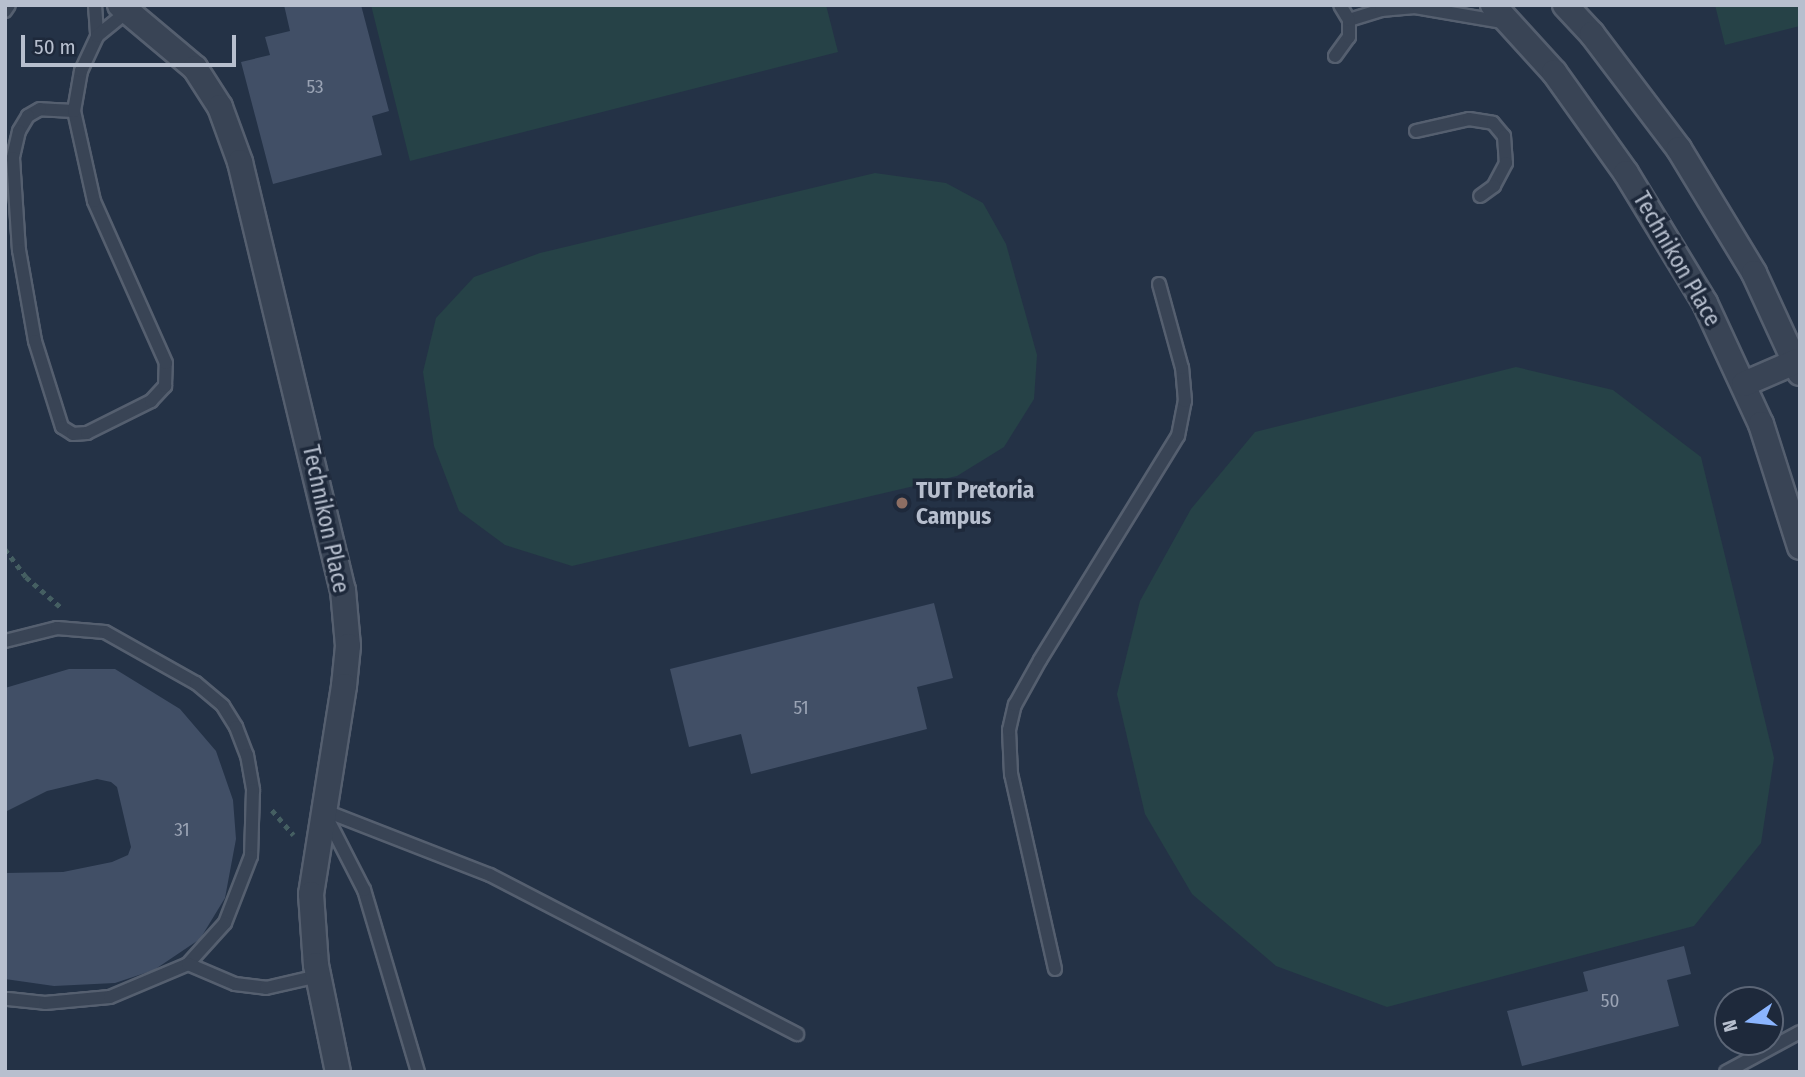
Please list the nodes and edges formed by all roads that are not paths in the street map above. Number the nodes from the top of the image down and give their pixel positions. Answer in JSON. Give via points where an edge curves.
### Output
{"nodes":[{"id":1,"x":9,"y":5,"type":"edge"},
{"id":2,"x":95,"y":5,"type":"edge"},
{"id":3,"x":1340,"y":5,"type":"edge"},
{"id":4,"x":1565,"y":5,"type":"edge"},
{"id":5,"x":126,"y":7,"type":"edge"},
{"id":6,"x":5,"y":11,"type":"edge"},
{"id":7,"x":1502,"y":14,"type":"edge"},
{"id":8,"x":1349,"y":20,"type":"junction"},
{"id":9,"x":97,"y":36,"type":"junction"},
{"id":10,"x":1335,"y":56,"type":"dead end"},
{"id":11,"x":74,"y":111,"type":"junction"},
{"id":12,"x":1416,"y":131,"type":"dead end"},
{"id":13,"x":1480,"y":195,"type":"dead end"},
{"id":14,"x":1159,"y":285,"type":"dead end"},
{"id":15,"x":1797,"y":367,"type":"edge"},
{"id":16,"x":1744,"y":383,"type":"junction"},
{"id":17,"x":1800,"y":547,"type":"edge"},
{"id":18,"x":5,"y":640,"type":"edge"},
{"id":19,"x":323,"y":810,"type":"junction"},
{"id":20,"x":188,"y":964,"type":"junction"},
{"id":21,"x":1055,"y":969,"type":"dead end"},
{"id":22,"x":318,"y":976,"type":"junction"},
{"id":23,"x":8,"y":999,"type":"dead end"},
{"id":24,"x":1800,"y":1032,"type":"edge"},
{"id":25,"x":797,"y":1034,"type":"dead end"},
{"id":26,"x":338,"y":1072,"type":"edge"},
{"id":27,"x":418,"y":1072,"type":"edge"},
{"id":28,"x":1726,"y":1072,"type":"edge"}],
"edges":[{"from":1,"to":6,"type":"lane"},
{"from":2,"to":9,"type":"lane"},
{"from":3,"to":8,"type":"lane"},
{"from":4,"to":15,"type":"street","via":[[1679,149],[1754,273]]},
{"from":5,"to":9,"type":"lane"},
{"from":5,"to":19,"type":"street","name":"Technikon Place","via":[[195,68],[220,107],[240,162],[310,445],[343,590],[348,646]]},
{"from":7,"to":8,"type":"lane","via":[[1415,7],[1381,10]]},
{"from":7,"to":16,"type":"street","name":"Technikon Place","via":[[1554,72],[1626,173],[1706,303]]},
{"from":8,"to":10,"type":"lane","via":[[1346,47]]},
{"from":9,"to":11,"type":"lane","via":[[80,71]]},
{"from":11,"to":11,"type":"lane","via":[[94,201],[166,363],[165,386],[152,401],[87,433],[72,434],[62,427],[35,341],[19,250],[13,158],[28,116],[40,109]]},
{"from":12,"to":13,"type":"lane","via":[[1469,119],[1493,123],[1504,136],[1506,163],[1494,186]]},
{"from":14,"to":21,"type":"lane","via":[[1182,368],[1185,401],[1178,436],[1040,660],[1015,705],[1009,730],[1011,775]]},
{"from":15,"to":16,"type":"street"},
{"from":16,"to":17,"type":"street","name":"Technikon Place"},
{"from":18,"to":20,"type":"lane","via":[[57,628],[105,632],[196,682],[223,706],[247,755],[253,790],[251,856],[225,922]]},
{"from":19,"to":22,"type":"street","name":"Technikon Place","via":[[311,894]]},
{"from":19,"to":25,"type":"lane","via":[[490,874]]},
{"from":19,"to":27,"type":"lane","via":[[364,890]]},
{"from":20,"to":22,"type":"lane","via":[[235,984],[266,988]]},
{"from":20,"to":23,"type":"lane","via":[[110,997],[46,1003]]},
{"from":22,"to":26,"type":"street","name":"Technikon Place"},
{"from":24,"to":28,"type":"lane"}]}
